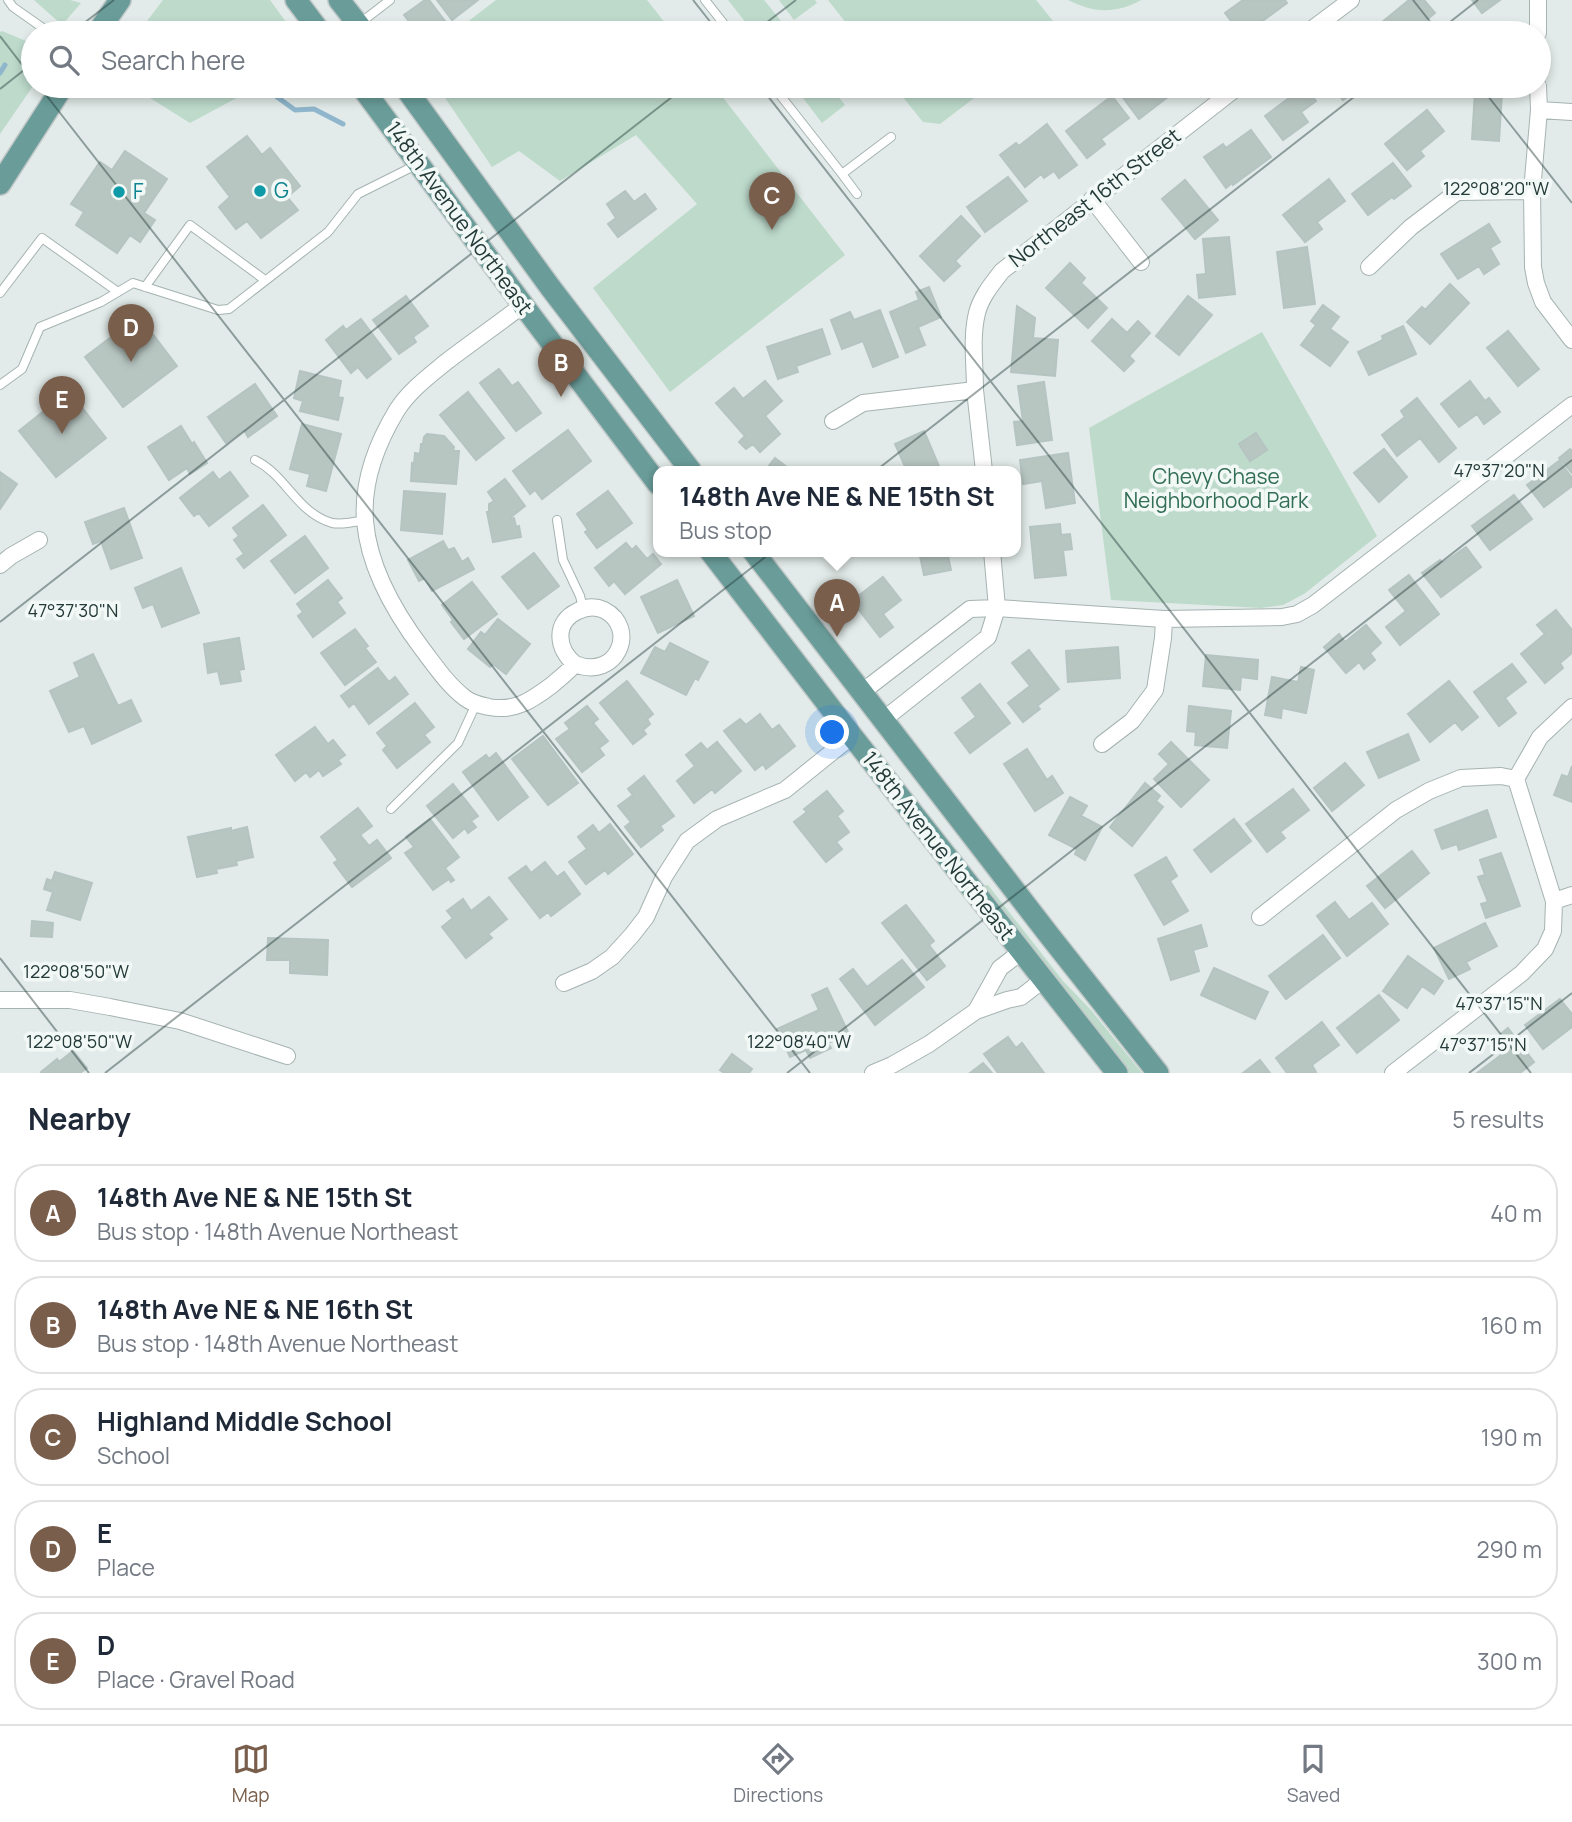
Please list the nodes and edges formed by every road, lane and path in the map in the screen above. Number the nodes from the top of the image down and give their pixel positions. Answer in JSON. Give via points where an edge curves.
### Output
{"nodes":[{"id":1,"x":8,"y":0,"type":"edge"},
{"id":2,"x":296,"y":0,"type":"edge"},
{"id":3,"x":339,"y":0,"type":"edge"},
{"id":4,"x":390,"y":0,"type":"edge"},
{"id":5,"x":705,"y":0,"type":"edge"},
{"id":6,"x":1350,"y":0,"type":"edge"},
{"id":7,"x":1538,"y":0,"type":"edge"},
{"id":8,"x":114,"y":4,"type":"edge"},
{"id":9,"x":33,"y":21,"type":"edge"},
{"id":10,"x":104,"y":21,"type":"edge"},
{"id":11,"x":312,"y":21,"type":"edge"},
{"id":12,"x":355,"y":21,"type":"edge"},
{"id":13,"x":369,"y":21,"type":"edge"},
{"id":14,"x":722,"y":21,"type":"edge"},
{"id":15,"x":1323,"y":21,"type":"edge"},
{"id":16,"x":1538,"y":21,"type":"edge"},
{"id":17,"x":54,"y":98,"type":"edge"},
{"id":18,"x":370,"y":98,"type":"edge"},
{"id":19,"x":413,"y":98,"type":"edge"},
{"id":20,"x":782,"y":98,"type":"edge"},
{"id":21,"x":1223,"y":98,"type":"edge"},
{"id":22,"x":1538,"y":98,"type":"edge"},
{"id":23,"x":1539,"y":110,"type":"junction"},
{"id":24,"x":1572,"y":112,"type":"edge"},
{"id":25,"x":891,"y":137,"type":"dead end"},
{"id":26,"x":419,"y":163,"type":"junction"},
{"id":27,"x":842,"y":174,"type":"junction"},
{"id":28,"x":0,"y":184,"type":"edge"},
{"id":29,"x":1532,"y":191,"type":"junction"},
{"id":30,"x":857,"y":194,"type":"dead end"},
{"id":31,"x":1092,"y":199,"type":"junction"},
{"id":32,"x":1141,"y":262,"type":"dead end"},
{"id":33,"x":1369,"y":267,"type":"dead end"},
{"id":34,"x":502,"y":276,"type":"junction"},
{"id":35,"x":265,"y":280,"type":"junction"},
{"id":36,"x":145,"y":287,"type":"junction"},
{"id":37,"x":118,"y":292,"type":"junction"},
{"id":38,"x":0,"y":293,"type":"edge"},
{"id":39,"x":523,"y":305,"type":"junction"},
{"id":40,"x":568,"y":311,"type":"junction"},
{"id":41,"x":1572,"y":340,"type":"edge"},
{"id":42,"x":0,"y":385,"type":"edge"},
{"id":43,"x":975,"y":390,"type":"junction"},
{"id":44,"x":1572,"y":405,"type":"edge"},
{"id":45,"x":833,"y":421,"type":"dead end"},
{"id":46,"x":255,"y":460,"type":"dead end"},
{"id":47,"x":687,"y":466,"type":"edge"},
{"id":48,"x":983,"y":466,"type":"edge"},
{"id":49,"x":653,"y":476,"type":"edge"},
{"id":50,"x":365,"y":520,"type":"junction"},
{"id":51,"x":557,"y":520,"type":"dead end"},
{"id":52,"x":39,"y":540,"type":"dead end"},
{"id":53,"x":715,"y":557,"type":"edge"},
{"id":54,"x":758,"y":557,"type":"edge"},
{"id":55,"x":993,"y":557,"type":"edge"},
{"id":56,"x":0,"y":565,"type":"edge"},
{"id":57,"x":583,"y":608,"type":"junction"},
{"id":58,"x":998,"y":608,"type":"junction"},
{"id":59,"x":1164,"y":619,"type":"junction"},
{"id":60,"x":575,"y":664,"type":"junction"},
{"id":61,"x":862,"y":692,"type":"junction"},
{"id":62,"x":476,"y":705,"type":"junction"},
{"id":63,"x":1572,"y":707,"type":"edge"},
{"id":64,"x":883,"y":720,"type":"junction"},
{"id":65,"x":852,"y":736,"type":"junction"},
{"id":66,"x":1102,"y":744,"type":"dead end"},
{"id":67,"x":1516,"y":779,"type":"junction"},
{"id":68,"x":391,"y":809,"type":"dead end"},
{"id":69,"x":973,"y":889,"type":"junction"},
{"id":70,"x":1572,"y":895,"type":"edge"},
{"id":71,"x":1554,"y":901,"type":"junction"},
{"id":72,"x":1260,"y":918,"type":"dead end"},
{"id":73,"x":1049,"y":935,"type":"junction"},
{"id":74,"x":1021,"y":951,"type":"junction"},
{"id":75,"x":1043,"y":980,"type":"junction"},
{"id":76,"x":564,"y":983,"type":"dead end"},
{"id":77,"x":0,"y":1000,"type":"edge"},
{"id":78,"x":976,"y":1011,"type":"junction"},
{"id":79,"x":287,"y":1056,"type":"dead end"},
{"id":80,"x":873,"y":1073,"type":"edge"},
{"id":81,"x":1117,"y":1073,"type":"edge"},
{"id":82,"x":1158,"y":1073,"type":"edge"},
{"id":83,"x":1392,"y":1073,"type":"edge"}],
"edges":[{"from":1,"to":9,"type":"lane"},
{"from":2,"to":11,"type":"main road"},
{"from":3,"to":12,"type":"main road"},
{"from":4,"to":13,"type":"lane"},
{"from":5,"to":14,"type":"lane"},
{"from":6,"to":15,"type":"street"},
{"from":7,"to":16,"type":"street"},
{"from":8,"to":10,"type":"main road"},
{"from":17,"to":28,"type":"main road"},
{"from":18,"to":26,"type":"main road","name":"148th Avenue Northeast"},
{"from":19,"to":40,"type":"main road","name":"148th Avenue Northeast"},
{"from":20,"to":27,"type":"lane"},
{"from":21,"to":31,"type":"street","name":"Northeast 16th Street"},
{"from":22,"to":23,"type":"street"},
{"from":23,"to":24,"type":"street"},
{"from":23,"to":29,"type":"street"},
{"from":25,"to":27,"type":"lane"},
{"from":26,"to":34,"type":"main road","name":"148th Avenue Northeast"},
{"from":26,"to":35,"type":"lane","via":[[358,194],[328,232]]},
{"from":27,"to":30,"type":"lane"},
{"from":29,"to":33,"type":"street","via":[[1457,192]]},
{"from":29,"to":41,"type":"street","via":[[1536,283],[1543,302]]},
{"from":31,"to":32,"type":"street"},
{"from":31,"to":43,"type":"street","name":"Northeast 16th Street","via":[[1002,271],[986,293],[974,335]]},
{"from":34,"to":39,"type":"main road","name":"148th Avenue Northeast"},
{"from":34,"to":40,"type":"main road","via":[[525,267]]},
{"from":35,"to":36,"type":"lane","via":[[229,309],[218,310]]},
{"from":35,"to":36,"type":"lane","via":[[190,225]]},
{"from":36,"to":37,"type":"lane","via":[[133,283]]},
{"from":37,"to":38,"type":"lane","via":[[42,238]]},
{"from":37,"to":42,"type":"lane","via":[[40,327],[22,369]]},
{"from":39,"to":49,"type":"main road","name":"148th Avenue Northeast"},
{"from":39,"to":50,"type":"street","via":[[423,380],[398,408],[375,451]]},
{"from":40,"to":47,"type":"main road","name":"148th Avenue Northeast"},
{"from":43,"to":45,"type":"street","via":[[863,403]]},
{"from":43,"to":48,"type":"street","name":"Northeast 16th Street"},
{"from":44,"to":59,"type":"street","via":[[1297,614]]},
{"from":46,"to":50,"type":"lane","via":[[268,466],[306,510],[333,523]]},
{"from":50,"to":62,"type":"street","via":[[372,558],[387,597],[450,685]]},
{"from":51,"to":57,"type":"lane","via":[[563,560]]},
{"from":52,"to":56,"type":"street"},
{"from":53,"to":65,"type":"main road","name":"148th Avenue Northeast"},
{"from":54,"to":61,"type":"main road","name":"148th Avenue Northeast"},
{"from":55,"to":58,"type":"street"},
{"from":57,"to":60,"type":"street","via":[[567,619],[560,635],[564,652]]},
{"from":57,"to":60,"type":"street","via":[[598,608],[613,617],[621,641],[608,663],[592,668]]},
{"from":58,"to":59,"type":"street"},
{"from":58,"to":61,"type":"street","via":[[970,609]]},
{"from":58,"to":64,"type":"street","via":[[988,637]]},
{"from":59,"to":66,"type":"street","via":[[1155,690],[1132,721]]},
{"from":60,"to":62,"type":"street","via":[[522,705],[500,709]]},
{"from":61,"to":64,"type":"main road","name":"148th Avenue Northeast"},
{"from":62,"to":68,"type":"lane","via":[[457,743]]},
{"from":63,"to":67,"type":"street","via":[[1540,737]]},
{"from":64,"to":73,"type":"main road","name":"148th Avenue Northeast"},
{"from":65,"to":69,"type":"main road","name":"148th Avenue Northeast"},
{"from":65,"to":76,"type":"street","via":[[785,790],[717,819],[687,841],[632,935],[612,957]]},
{"from":67,"to":71,"type":"street"},
{"from":67,"to":72,"type":"street","via":[[1461,778],[1429,791],[1396,810]]},
{"from":69,"to":73,"type":"main road","via":[[977,875],[990,878]]},
{"from":69,"to":74,"type":"main road","name":"148th Avenue Northeast"},
{"from":70,"to":71,"type":"street"},
{"from":71,"to":83,"type":"street","via":[[1553,931],[1545,949],[1522,973]]},
{"from":73,"to":82,"type":"main road","name":"148th Avenue Northeast"},
{"from":74,"to":75,"type":"main road","name":"148th Avenue Northeast"},
{"from":74,"to":78,"type":"street","via":[[1000,968]]},
{"from":75,"to":78,"type":"street","via":[[1021,996]]},
{"from":75,"to":81,"type":"main road","name":"148th Avenue Northeast"},
{"from":77,"to":79,"type":"street","via":[[70,1000],[110,1007],[180,1021]]},
{"from":78,"to":80,"type":"street","via":[[929,1044]]}]}
